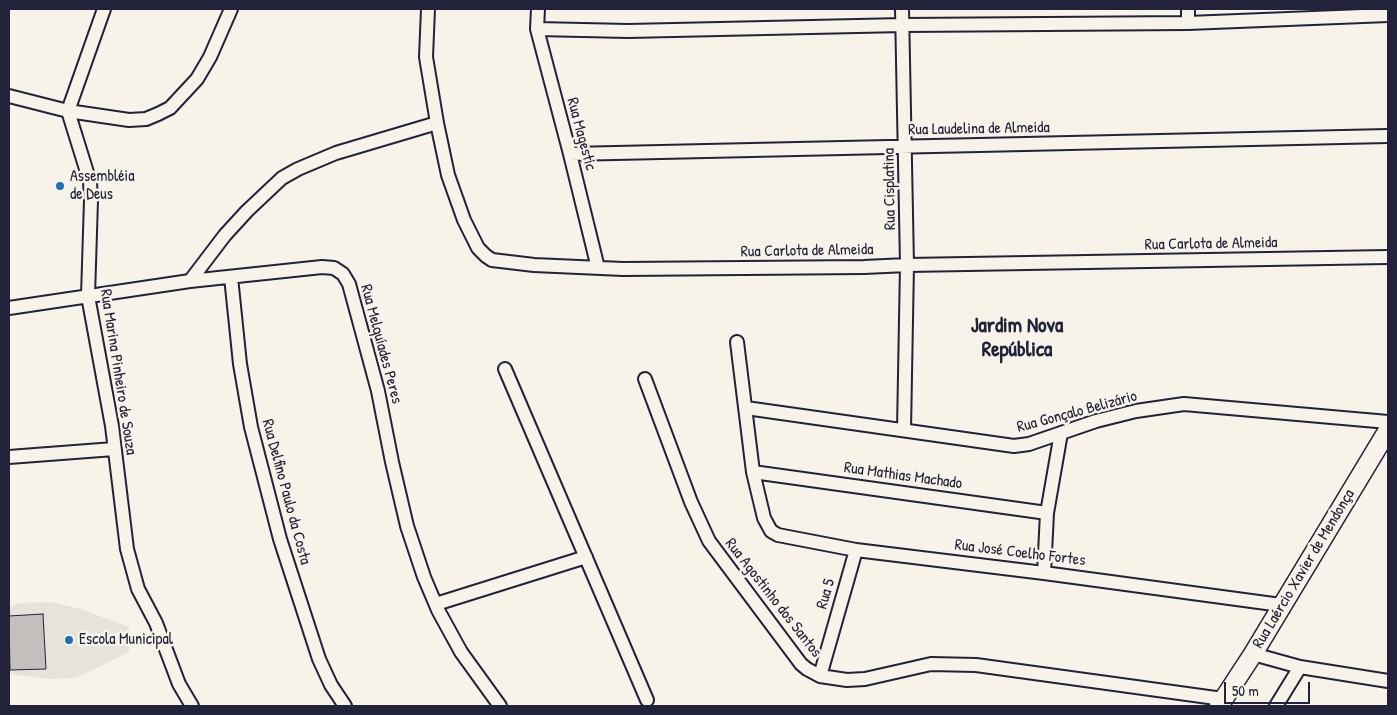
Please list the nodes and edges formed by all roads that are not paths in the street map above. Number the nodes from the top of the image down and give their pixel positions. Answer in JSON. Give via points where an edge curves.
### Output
{"nodes":[{"id":1,"x":104,"y":9,"type":"edge"},
{"id":2,"x":231,"y":9,"type":"edge"},
{"id":3,"x":428,"y":9,"type":"edge"},
{"id":4,"x":538,"y":9,"type":"edge"},
{"id":5,"x":902,"y":9,"type":"edge"},
{"id":6,"x":1188,"y":9,"type":"edge"},
{"id":7,"x":1311,"y":14,"type":"edge"},
{"id":8,"x":1388,"y":15,"type":"edge"},
{"id":9,"x":1188,"y":23,"type":"junction"},
{"id":10,"x":903,"y":25,"type":"junction"},
{"id":11,"x":537,"y":29,"type":"junction"},
{"id":12,"x":9,"y":96,"type":"edge"},
{"id":13,"x":68,"y":111,"type":"junction"},
{"id":14,"x":436,"y":123,"type":"junction"},
{"id":15,"x":1388,"y":136,"type":"edge"},
{"id":16,"x":906,"y":146,"type":"junction"},
{"id":17,"x":570,"y":154,"type":"junction"},
{"id":18,"x":1388,"y":257,"type":"edge"},
{"id":19,"x":907,"y":265,"type":"junction"},
{"id":20,"x":598,"y":268,"type":"junction"},
{"id":21,"x":231,"y":277,"type":"junction"},
{"id":22,"x":190,"y":281,"type":"junction"},
{"id":23,"x":88,"y":296,"type":"junction"},
{"id":24,"x":9,"y":308,"type":"edge"},
{"id":25,"x":737,"y":342,"type":"dead end"},
{"id":26,"x":505,"y":369,"type":"dead end"},
{"id":27,"x":645,"y":379,"type":"dead end"},
{"id":28,"x":746,"y":408,"type":"junction"},
{"id":29,"x":1388,"y":422,"type":"edge"},
{"id":30,"x":904,"y":430,"type":"junction"},
{"id":31,"x":1388,"y":430,"type":"edge"},
{"id":32,"x":1061,"y":433,"type":"junction"},
{"id":33,"x":114,"y":449,"type":"junction"},
{"id":34,"x":9,"y":457,"type":"edge"},
{"id":35,"x":753,"y":472,"type":"junction"},
{"id":36,"x":1048,"y":513,"type":"junction"},
{"id":37,"x":856,"y":550,"type":"junction"},
{"id":38,"x":586,"y":557,"type":"junction"},
{"id":39,"x":1044,"y":572,"type":"junction"},
{"id":40,"x":436,"y":604,"type":"junction"},
{"id":41,"x":1281,"y":605,"type":"junction"},
{"id":42,"x":1252,"y":654,"type":"junction"},
{"id":43,"x":1300,"y":667,"type":"junction"},
{"id":44,"x":820,"y":676,"type":"junction"},
{"id":45,"x":1388,"y":681,"type":"edge"},
{"id":46,"x":647,"y":700,"type":"dead end"},
{"id":47,"x":1221,"y":702,"type":"edge"},
{"id":48,"x":192,"y":706,"type":"edge"},
{"id":49,"x":345,"y":706,"type":"edge"},
{"id":50,"x":500,"y":706,"type":"edge"},
{"id":51,"x":1276,"y":706,"type":"edge"}],
"edges":[{"from":1,"to":13,"type":"street"},
{"from":2,"to":13,"type":"street","via":[[210,57],[197,78],[170,108],[146,119],[129,120]]},
{"from":3,"to":14,"type":"street","name":"Rua Carlota de Almeida","via":[[426,57]]},
{"from":4,"to":11,"type":"street","name":"Rua Magestic"},
{"from":5,"to":10,"type":"street","name":"Rua Cisplatina"},
{"from":6,"to":9,"type":"street"},
{"from":7,"to":8,"type":"street"},
{"from":7,"to":9,"type":"street"},
{"from":9,"to":10,"type":"street"},
{"from":10,"to":11,"type":"street","via":[[628,31]]},
{"from":10,"to":16,"type":"street","name":"Rua Cisplatina"},
{"from":11,"to":17,"type":"street","name":"Rua Magestic"},
{"from":12,"to":13,"type":"street"},
{"from":13,"to":23,"type":"street","name":"Rua Marina Pinheiro de Souza","via":[[90,182]]},
{"from":14,"to":20,"type":"street","name":"Rua Carlota de Almeida","via":[[452,190],[478,248],[486,256],[503,263]]},
{"from":14,"to":22,"type":"street","via":[[336,153],[282,178],[225,235]]},
{"from":15,"to":16,"type":"street","name":"Rua Laudelina de Almeida"},
{"from":16,"to":17,"type":"street","name":"Rua Laudelina de Almeida"},
{"from":16,"to":19,"type":"street","name":"Rua Cisplatina"},
{"from":17,"to":20,"type":"street","name":"Rua Magestic"},
{"from":18,"to":19,"type":"street","name":"Rua Carlota de Almeida"},
{"from":19,"to":20,"type":"street","name":"Rua Carlota de Almeida"},
{"from":19,"to":30,"type":"street","name":"Rua Cisplatina"},
{"from":21,"to":22,"type":"street","name":"Rua Melquíades Peres"},
{"from":21,"to":40,"type":"street","name":"Rua Melquíades Peres","via":[[322,267],[334,268],[343,274],[349,284],[376,383],[407,526]]},
{"from":21,"to":49,"type":"street","name":"Rua Delfino Paulo da Costa","via":[[240,364],[251,428],[280,539],[319,659]]},
{"from":22,"to":23,"type":"street","name":"Rua Melquíades Peres"},
{"from":23,"to":24,"type":"street","name":"Rua Melquíades Peres"},
{"from":23,"to":33,"type":"street","name":"Rua Marina Pinheiro de Souza"},
{"from":25,"to":28,"type":"street"},
{"from":26,"to":38,"type":"street"},
{"from":27,"to":44,"type":"street","name":"Rua Agostinho dos Santos","via":[[709,541],[801,664]]},
{"from":28,"to":30,"type":"street","name":"Rua Gonçalo Belizário"},
{"from":28,"to":35,"type":"street"},
{"from":29,"to":32,"type":"street","name":"Rua Gonçalo Belizário","via":[[1184,404],[1136,411]]},
{"from":30,"to":32,"type":"street","name":"Rua Gonçalo Belizário","via":[[1014,446]]},
{"from":31,"to":41,"type":"street","name":"Rua Laércio Xavier de Mendonça"},
{"from":32,"to":36,"type":"street"},
{"from":33,"to":34,"type":"street"},
{"from":33,"to":48,"type":"street","name":"Rua Marina Pinheiro de Souza","via":[[128,549],[138,588],[156,623],[179,684]]},
{"from":35,"to":36,"type":"street","name":"Rua Mathias Machado"},
{"from":35,"to":37,"type":"street","name":"Rua José Coelho Fortes","via":[[764,518],[771,531]]},
{"from":36,"to":39,"type":"street"},
{"from":37,"to":39,"type":"street","name":"Rua José Coelho Fortes"},
{"from":37,"to":44,"type":"street","name":"Rua 5"},
{"from":38,"to":40,"type":"street"},
{"from":38,"to":46,"type":"street"},
{"from":39,"to":41,"type":"street","name":"Rua José Coelho Fortes"},
{"from":40,"to":50,"type":"street","name":"Rua Melquíades Peres","via":[[461,652]]},
{"from":41,"to":42,"type":"street","name":"Rua Laércio Xavier de Mendonça"},
{"from":42,"to":43,"type":"street"},
{"from":42,"to":47,"type":"street","name":"Rua Laércio Xavier de Mendonça"},
{"from":43,"to":45,"type":"street"},
{"from":43,"to":51,"type":"street"},
{"from":44,"to":47,"type":"street","name":"Rua Agostinho dos Santos","via":[[865,679],[922,665],[976,665]]}]}
